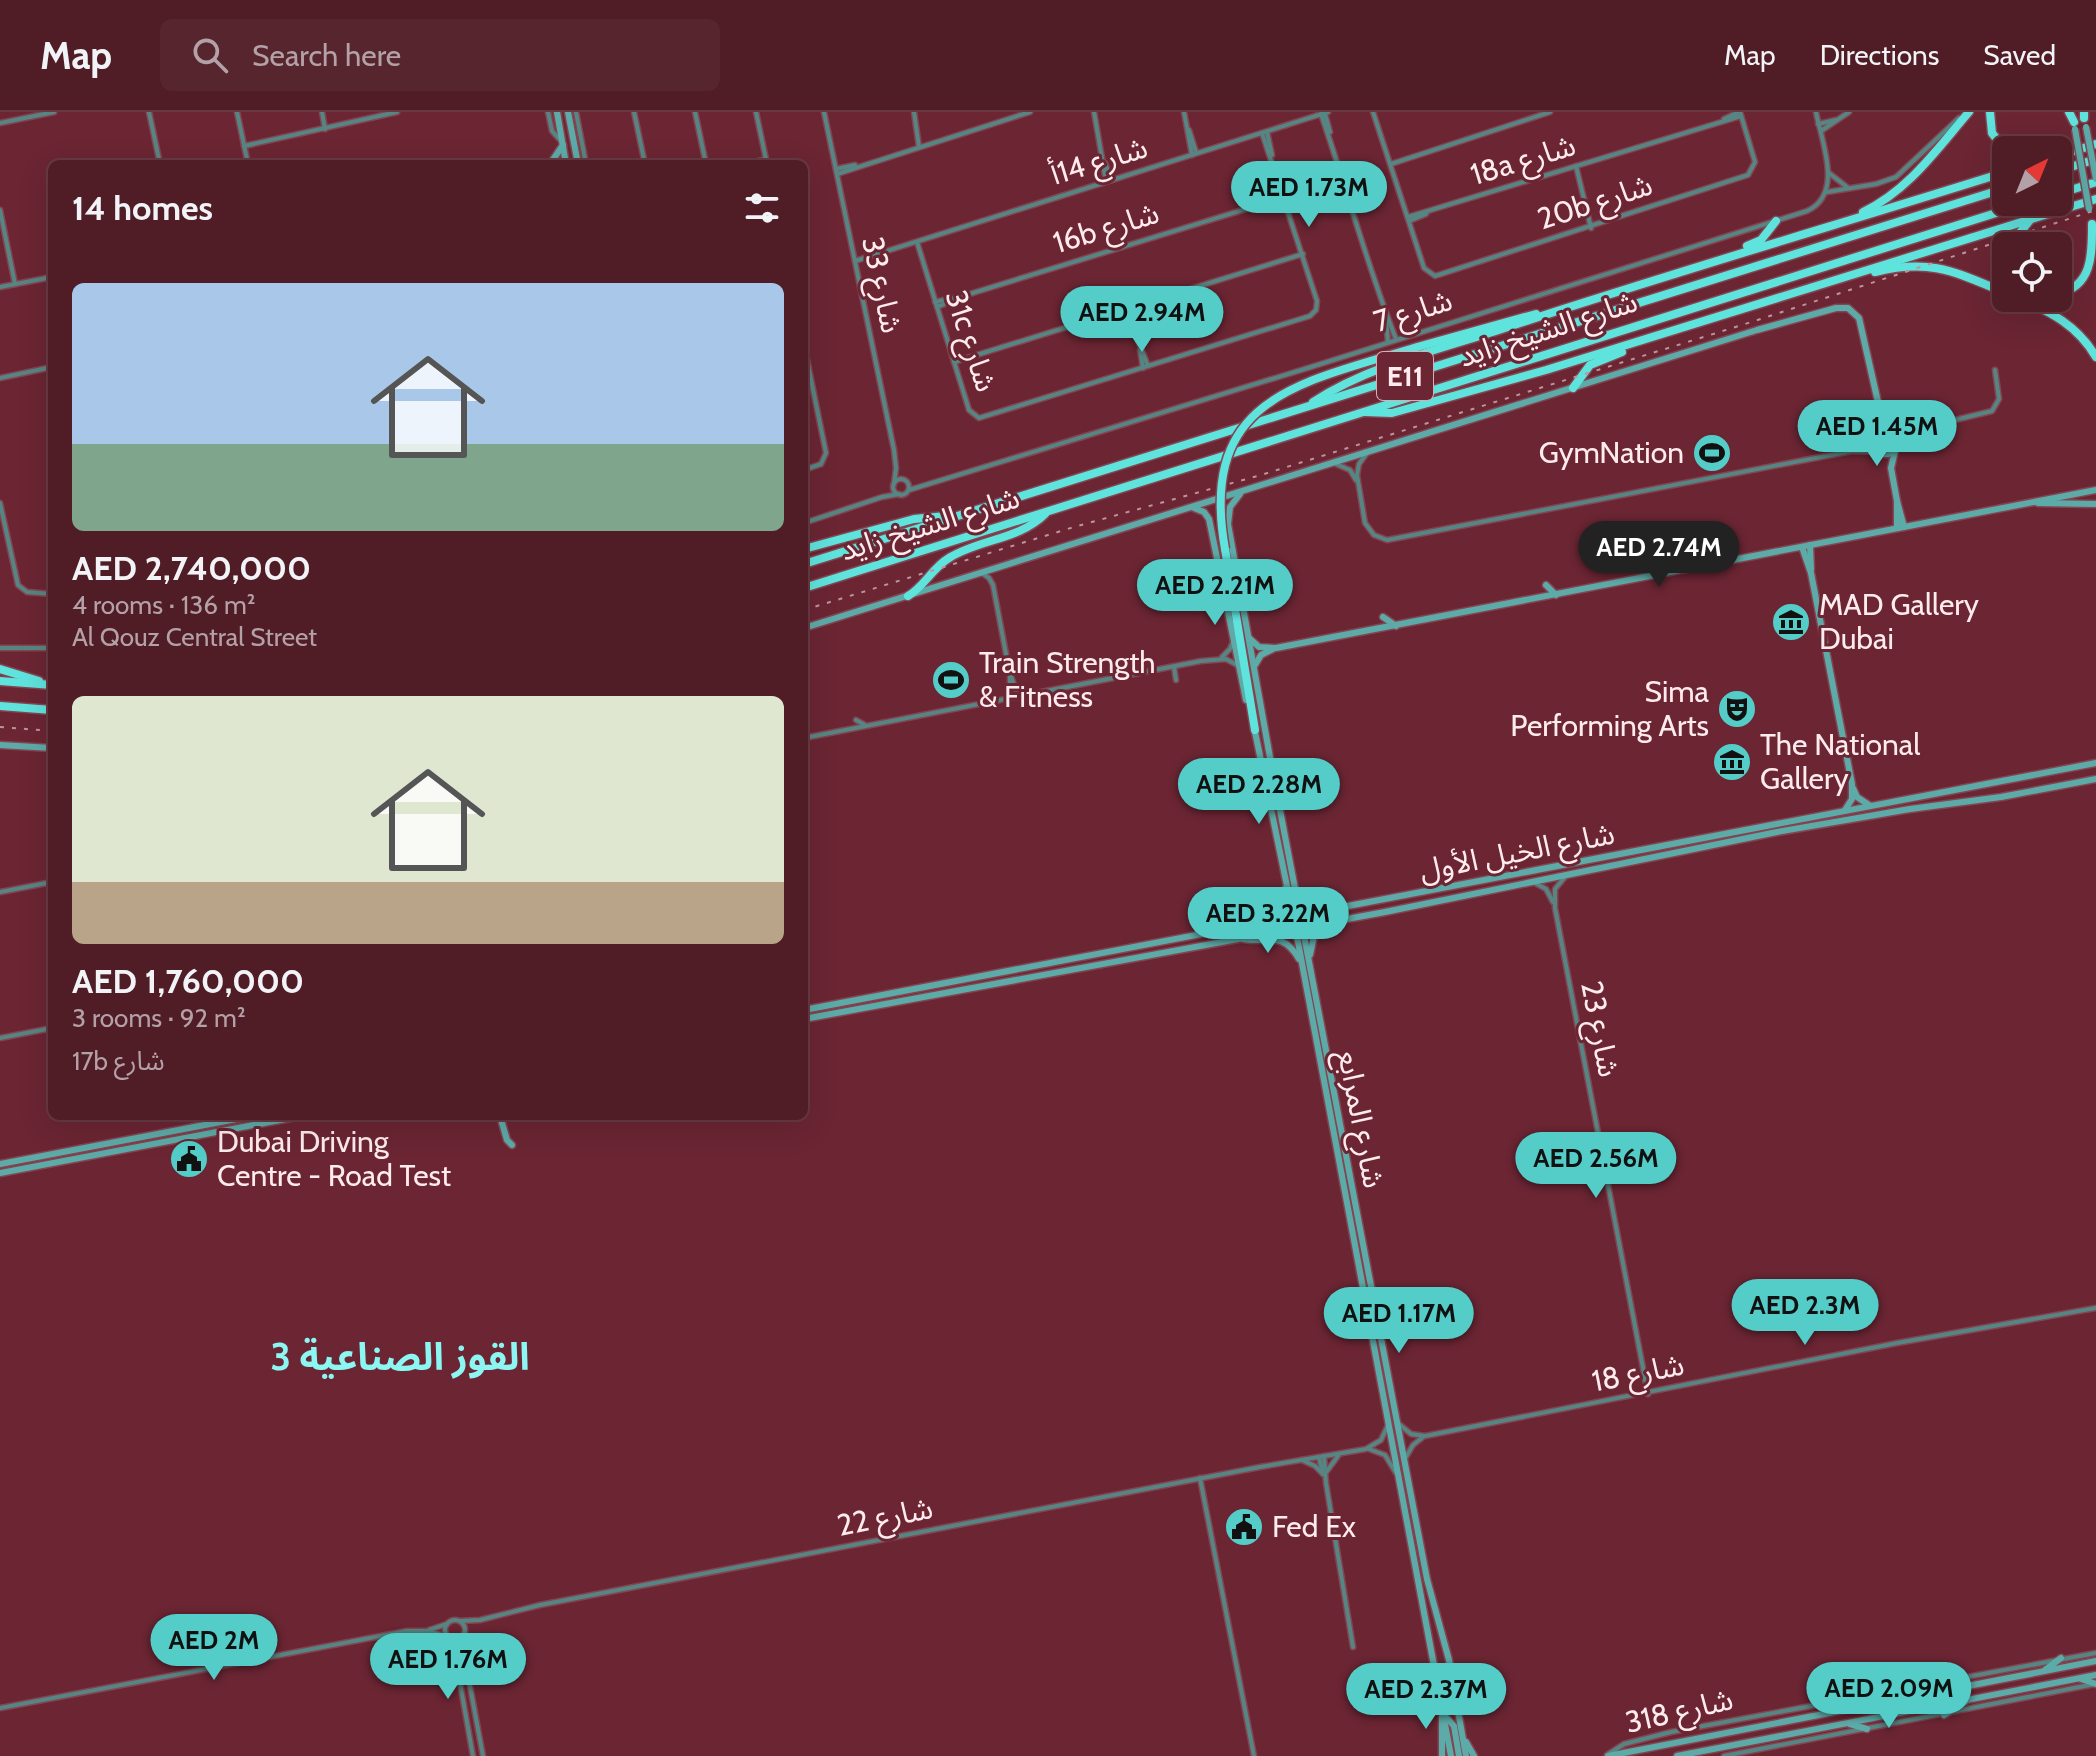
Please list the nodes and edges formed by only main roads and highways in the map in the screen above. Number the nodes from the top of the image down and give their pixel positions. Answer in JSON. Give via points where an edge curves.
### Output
{"nodes":[{"id":1,"x":557,"y":112,"type":"edge"},
{"id":2,"x":568,"y":112,"type":"edge"},
{"id":3,"x":1968,"y":112,"type":"edge"},
{"id":4,"x":1990,"y":112,"type":"edge"},
{"id":5,"x":2085,"y":117,"type":"edge"},
{"id":6,"x":2073,"y":119,"type":"edge"},
{"id":7,"x":1994,"y":136,"type":"edge"},
{"id":8,"x":562,"y":144,"type":"junction"},
{"id":9,"x":2096,"y":144,"type":"edge"},
{"id":10,"x":2072,"y":152,"type":"edge"},
{"id":11,"x":2096,"y":159,"type":"edge"},
{"id":12,"x":552,"y":160,"type":"edge"},
{"id":13,"x":569,"y":160,"type":"edge"},
{"id":14,"x":571,"y":160,"type":"edge"},
{"id":15,"x":2072,"y":167,"type":"edge"},
{"id":16,"x":1992,"y":176,"type":"edge"},
{"id":17,"x":2096,"y":180,"type":"edge"},
{"id":18,"x":2072,"y":189,"type":"edge"},
{"id":19,"x":1992,"y":192,"type":"edge"},
{"id":20,"x":2096,"y":199,"type":"edge"},
{"id":21,"x":1992,"y":214,"type":"edge"},
{"id":22,"x":2031,"y":219,"type":"junction"},
{"id":23,"x":1776,"y":221,"type":"road end"},
{"id":24,"x":1843,"y":221,"type":"junction"},
{"id":25,"x":2092,"y":224,"type":"junction"},
{"id":26,"x":2021,"y":232,"type":"edge"},
{"id":27,"x":2096,"y":242,"type":"edge"},
{"id":28,"x":1717,"y":261,"type":"junction"},
{"id":29,"x":1827,"y":283,"type":"junction"},
{"id":30,"x":1992,"y":287,"type":"edge"},
{"id":31,"x":2072,"y":288,"type":"edge"},
{"id":32,"x":1556,"y":311,"type":"junction"},
{"id":33,"x":2047,"y":312,"type":"edge"},
{"id":34,"x":1665,"y":333,"type":"junction"},
{"id":35,"x":2096,"y":357,"type":"edge"},
{"id":36,"x":1573,"y":388,"type":"junction"},
{"id":37,"x":1305,"y":407,"type":"junction"},
{"id":38,"x":1880,"y":411,"type":"junction"},
{"id":39,"x":1365,"y":412,"type":"junction"},
{"id":40,"x":1891,"y":431,"type":"junction"},
{"id":41,"x":1874,"y":437,"type":"junction"},
{"id":42,"x":1896,"y":448,"type":"junction"},
{"id":43,"x":1880,"y":453,"type":"junction"},
{"id":44,"x":1891,"y":472,"type":"junction"},
{"id":45,"x":2096,"y":490,"type":"edge"},
{"id":46,"x":1242,"y":492,"type":"junction"},
{"id":47,"x":2026,"y":503,"type":"junction"},
{"id":48,"x":2096,"y":504,"type":"edge"},
{"id":49,"x":1191,"y":508,"type":"junction"},
{"id":50,"x":1047,"y":513,"type":"junction"},
{"id":51,"x":955,"y":517,"type":"junction"},
{"id":52,"x":1209,"y":522,"type":"junction"},
{"id":53,"x":1228,"y":524,"type":"junction"},
{"id":54,"x":1901,"y":528,"type":"junction"},
{"id":55,"x":1806,"y":546,"type":"junction"},
{"id":56,"x":808,"y":548,"type":"edge"},
{"id":57,"x":808,"y":563,"type":"edge"},
{"id":58,"x":1653,"y":566,"type":"dead end"},
{"id":59,"x":1654,"y":575,"type":"junction"},
{"id":60,"x":1546,"y":585,"type":"dead end"},
{"id":61,"x":808,"y":587,"type":"edge"},
{"id":62,"x":1556,"y":595,"type":"junction"},
{"id":63,"x":908,"y":596,"type":"junction"},
{"id":64,"x":1383,"y":617,"type":"dead end"},
{"id":65,"x":1396,"y":626,"type":"junction"},
{"id":66,"x":808,"y":627,"type":"edge"},
{"id":67,"x":1249,"y":638,"type":"junction"},
{"id":68,"x":1276,"y":648,"type":"junction"},
{"id":69,"x":0,"y":669,"type":"edge"},
{"id":70,"x":1255,"y":671,"type":"junction"},
{"id":71,"x":0,"y":681,"type":"edge"},
{"id":72,"x":48,"y":685,"type":"edge"},
{"id":73,"x":48,"y":685,"type":"edge"},
{"id":74,"x":0,"y":706,"type":"edge"},
{"id":75,"x":48,"y":710,"type":"edge"},
{"id":76,"x":1255,"y":730,"type":"junction"},
{"id":77,"x":0,"y":745,"type":"edge"},
{"id":78,"x":48,"y":748,"type":"edge"},
{"id":79,"x":2096,"y":763,"type":"edge"},
{"id":80,"x":2096,"y":779,"type":"edge"},
{"id":81,"x":1852,"y":784,"type":"junction"},
{"id":82,"x":1872,"y":806,"type":"junction"},
{"id":83,"x":1842,"y":812,"type":"junction"},
{"id":84,"x":1286,"y":877,"type":"junction"},
{"id":85,"x":1297,"y":894,"type":"junction"},
{"id":86,"x":1328,"y":911,"type":"junction"},
{"id":87,"x":1297,"y":916,"type":"junction"},
{"id":88,"x":1268,"y":920,"type":"junction"},
{"id":89,"x":1327,"y":922,"type":"junction"},
{"id":90,"x":1299,"y":927,"type":"junction"},
{"id":91,"x":1240,"y":938,"type":"junction"},
{"id":92,"x":1309,"y":958,"type":"junction"},
{"id":93,"x":1302,"y":966,"type":"junction"},
{"id":94,"x":808,"y":1009,"type":"edge"},
{"id":95,"x":808,"y":1018,"type":"edge"},
{"id":96,"x":231,"y":1120,"type":"edge"},
{"id":97,"x":280,"y":1120,"type":"edge"},
{"id":98,"x":501,"y":1120,"type":"edge"},
{"id":99,"x":512,"y":1145,"type":"dead end"},
{"id":100,"x":0,"y":1164,"type":"edge"},
{"id":101,"x":0,"y":1173,"type":"edge"},
{"id":102,"x":2061,"y":1658,"type":"road end"},
{"id":103,"x":2096,"y":1661,"type":"edge"},
{"id":104,"x":2042,"y":1671,"type":"junction"},
{"id":105,"x":2096,"y":1675,"type":"edge"},
{"id":106,"x":2077,"y":1678,"type":"junction"},
{"id":107,"x":1942,"y":1680,"type":"road end"},
{"id":108,"x":2096,"y":1684,"type":"edge"},
{"id":109,"x":1971,"y":1685,"type":"junction"},
{"id":110,"x":1968,"y":1699,"type":"junction"},
{"id":111,"x":1443,"y":1714,"type":"junction"},
{"id":112,"x":1944,"y":1715,"type":"road end"},
{"id":113,"x":1846,"y":1723,"type":"junction"},
{"id":114,"x":1867,"y":1729,"type":"road end"},
{"id":115,"x":1462,"y":1731,"type":"junction"},
{"id":116,"x":1442,"y":1756,"type":"edge"},
{"id":117,"x":1451,"y":1756,"type":"edge"},
{"id":118,"x":1459,"y":1756,"type":"edge"},
{"id":119,"x":1466,"y":1756,"type":"edge"},
{"id":120,"x":1474,"y":1756,"type":"edge"},
{"id":121,"x":1607,"y":1756,"type":"edge"},
{"id":122,"x":1677,"y":1756,"type":"edge"}],
"edges":[{"from":1,"to":8,"type":"main road"},
{"from":2,"to":14,"type":"main road"},
{"from":3,"to":24,"type":"highway","via":[[1903,186]]},
{"from":4,"to":7,"type":"highway"},
{"from":5,"to":17,"type":"main road","bridge":true},
{"from":6,"to":25,"type":"main road","bridge":true},
{"from":8,"to":12,"type":"main road"},
{"from":8,"to":13,"type":"main road"},
{"from":9,"to":10,"type":"highway"},
{"from":11,"to":15,"type":"highway"},
{"from":16,"to":24,"type":"highway"},
{"from":17,"to":18,"type":"highway"},
{"from":19,"to":37,"type":"highway","name":"شارع الشيخ زايد","number":"E11"},
{"from":20,"to":22,"type":"highway"},
{"from":21,"to":39,"type":"highway","name":"شارع الشيخ زايد","number":"E11"},
{"from":22,"to":26,"type":"highway"},
{"from":22,"to":29,"type":"highway"},
{"from":23,"to":28,"type":"highway","via":[[1761,240]]},
{"from":24,"to":28,"type":"highway"},
{"from":25,"to":27,"type":"main road"},
{"from":25,"to":31,"type":"highway","via":[[2089,270]]},
{"from":28,"to":32,"type":"highway"},
{"from":29,"to":30,"type":"highway","via":[[1918,265],[1946,269]]},
{"from":29,"to":34,"type":"highway"},
{"from":32,"to":37,"type":"highway","via":[[1384,369]]},
{"from":32,"to":76,"type":"highway","bridge":true,"via":[[1518,317],[1299,384],[1252,416],[1222,475],[1219,503]]},
{"from":33,"to":35,"type":"highway","via":[[2062,319]]},
{"from":34,"to":36,"type":"highway","via":[[1594,363]]},
{"from":34,"to":39,"type":"highway","via":[[1392,413]]},
{"from":36,"to":38,"type":"main road","via":[[1844,307],[1860,321]]},
{"from":36,"to":46,"type":"main road"},
{"from":37,"to":51,"type":"highway","name":"شارع الشيخ زايد","number":"E11"},
{"from":38,"to":40,"type":"main road"},
{"from":38,"to":41,"type":"main road"},
{"from":39,"to":50,"type":"highway","name":"شارع الشيخ زايد","number":"E11"},
{"from":40,"to":41,"type":"main road"},
{"from":40,"to":42,"type":"main road","via":[[1898,438]]},
{"from":41,"to":43,"type":"main road"},
{"from":42,"to":43,"type":"main road"},
{"from":42,"to":44,"type":"main road"},
{"from":43,"to":44,"type":"main road"},
{"from":44,"to":54,"type":"main road"},
{"from":45,"to":47,"type":"main road"},
{"from":46,"to":49,"type":"main road"},
{"from":46,"to":53,"type":"main road","via":[[1230,507]]},
{"from":47,"to":48,"type":"main road"},
{"from":47,"to":54,"type":"main road"},
{"from":49,"to":52,"type":"main road","via":[[1204,512]]},
{"from":49,"to":63,"type":"main road"},
{"from":50,"to":61,"type":"highway","name":"شارع الشيخ زايد","number":"E11"},
{"from":50,"to":63,"type":"highway","via":[[1028,527],[951,556]]},
{"from":51,"to":56,"type":"highway","via":[[914,519]]},
{"from":51,"to":57,"type":"highway","name":"شارع الشيخ زايد","number":"E11"},
{"from":52,"to":53,"type":"main road","via":[[1217,516]]},
{"from":52,"to":76,"type":"main road","name":"شارع المرابع"},
{"from":53,"to":67,"type":"main road","name":"شارع المرابع"},
{"from":54,"to":55,"type":"main road"},
{"from":55,"to":59,"type":"main road"},
{"from":55,"to":81,"type":"main road"},
{"from":58,"to":59,"type":"main road"},
{"from":59,"to":62,"type":"main road"},
{"from":60,"to":62,"type":"main road"},
{"from":62,"to":65,"type":"main road"},
{"from":63,"to":66,"type":"main road"},
{"from":64,"to":65,"type":"main road"},
{"from":65,"to":68,"type":"main road"},
{"from":67,"to":68,"type":"main road","via":[[1259,647]]},
{"from":67,"to":70,"type":"main road","name":"شارع المرابع"},
{"from":68,"to":70,"type":"main road","via":[[1261,655]]},
{"from":69,"to":72,"type":"highway"},
{"from":70,"to":85,"type":"main road","name":"شارع المرابع"},
{"from":71,"to":73,"type":"highway"},
{"from":74,"to":75,"type":"highway"},
{"from":76,"to":84,"type":"main road","name":"شارع المرابع"},
{"from":77,"to":78,"type":"main road"},
{"from":79,"to":82,"type":"main road","name":"شارع الخيل الأول"},
{"from":80,"to":89,"type":"main road","name":"شارع الخيل الأول","via":[[1910,809]]},
{"from":81,"to":82,"type":"main road","via":[[1860,800]]},
{"from":81,"to":83,"type":"main road","via":[[1851,802]]},
{"from":82,"to":83,"type":"main road","name":"شارع الخيل الأول"},
{"from":83,"to":86,"type":"main road","name":"شارع الخيل الأول"},
{"from":84,"to":87,"type":"main road","name":"شارع المرابع"},
{"from":84,"to":88,"type":"main road","via":[[1283,905]]},
{"from":85,"to":86,"type":"main road"},
{"from":85,"to":87,"type":"main road","name":"شارع المرابع"},
{"from":86,"to":87,"type":"main road","name":"شارع الخيل الأول"},
{"from":87,"to":88,"type":"main road","name":"شارع الخيل الأول"},
{"from":87,"to":90,"type":"main road","name":"شارع المرابع"},
{"from":88,"to":94,"type":"main road","name":"شارع الخيل الأول"},
{"from":89,"to":90,"type":"main road","name":"شارع الخيل الأول"},
{"from":89,"to":92,"type":"main road","via":[[1314,936]]},
{"from":90,"to":91,"type":"main road","name":"شارع الخيل الأول"},
{"from":90,"to":92,"type":"main road","name":"شارع المرابع"},
{"from":90,"to":93,"type":"main road","name":"شارع المرابع"},
{"from":91,"to":93,"type":"main road","via":[[1282,941]]},
{"from":91,"to":95,"type":"main road","name":"شارع الخيل الأول"},
{"from":92,"to":115,"type":"main road","name":"شارع المرابع","via":[[1429,1589]]},
{"from":93,"to":111,"type":"main road","name":"شارع المرابع"},
{"from":96,"to":100,"type":"main road"},
{"from":97,"to":101,"type":"main road"},
{"from":98,"to":99,"type":"main road"},
{"from":102,"to":104,"type":"main road"},
{"from":103,"to":104,"type":"main road"},
{"from":104,"to":109,"type":"main road"},
{"from":105,"to":106,"type":"main road"},
{"from":106,"to":108,"type":"main road"},
{"from":106,"to":110,"type":"main road"},
{"from":107,"to":109,"type":"main road"},
{"from":109,"to":121,"type":"main road"},
{"from":110,"to":112,"type":"main road"},
{"from":110,"to":113,"type":"main road"},
{"from":111,"to":116,"type":"main road"},
{"from":111,"to":117,"type":"main road","name":"شارع المرابع"},
{"from":111,"to":118,"type":"main road","via":[[1454,1726]]},
{"from":113,"to":114,"type":"main road"},
{"from":113,"to":122,"type":"main road"},
{"from":115,"to":119,"type":"main road","name":"شارع المرابع"},
{"from":115,"to":120,"type":"main road"}]}
